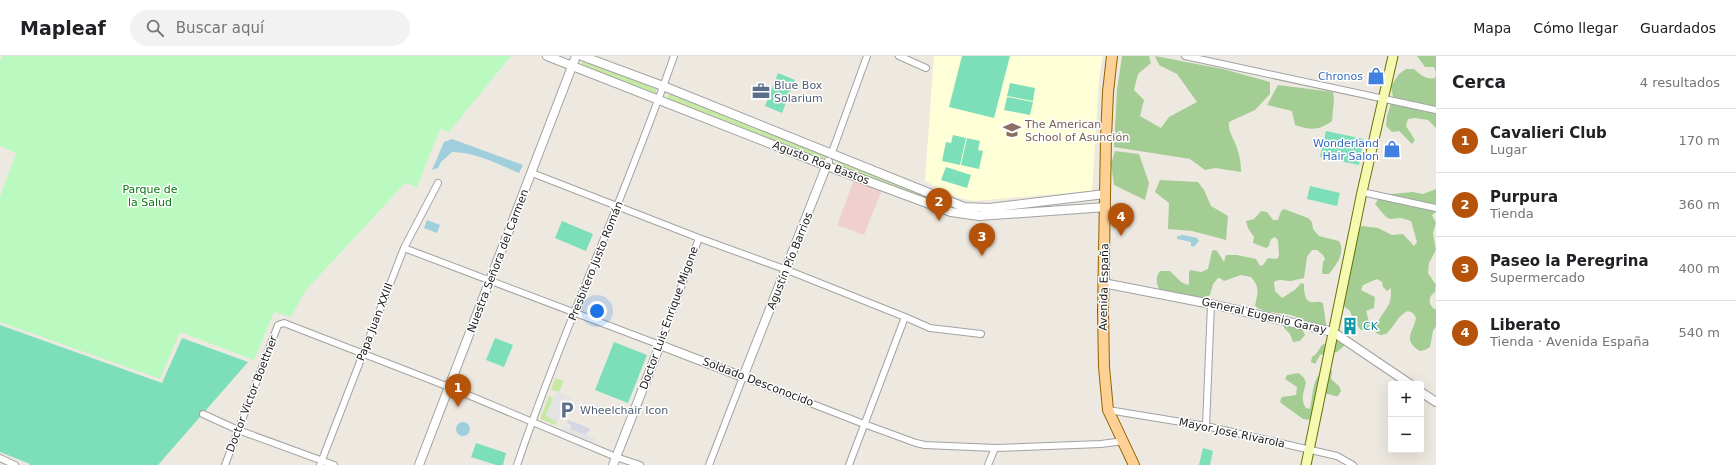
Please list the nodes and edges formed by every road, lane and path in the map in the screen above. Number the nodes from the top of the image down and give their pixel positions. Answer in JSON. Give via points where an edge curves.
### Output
{"nodes":[{"id":1,"x":547,"y":56,"type":"edge"},
{"id":2,"x":576,"y":56,"type":"edge"},
{"id":3,"x":582,"y":56,"type":"edge"},
{"id":4,"x":674,"y":56,"type":"edge"},
{"id":5,"x":867,"y":56,"type":"edge"},
{"id":6,"x":899,"y":56,"type":"edge"},
{"id":7,"x":1112,"y":56,"type":"edge"},
{"id":8,"x":1186,"y":56,"type":"edge"},
{"id":9,"x":1393,"y":56,"type":"edge"},
{"id":10,"x":572,"y":66,"type":"junction"},
{"id":11,"x":926,"y":68,"type":"dead end"},
{"id":12,"x":664,"y":86,"type":"junction"},
{"id":13,"x":1383,"y":98,"type":"junction"},
{"id":14,"x":659,"y":99,"type":"junction"},
{"id":15,"x":1436,"y":110,"type":"edge"},
{"id":16,"x":832,"y":155,"type":"junction"},
{"id":17,"x":827,"y":166,"type":"junction"},
{"id":18,"x":532,"y":173,"type":"junction"},
{"id":19,"x":438,"y":183,"type":"dead end"},
{"id":20,"x":1362,"y":192,"type":"junction"},
{"id":21,"x":1105,"y":194,"type":"junction"},
{"id":22,"x":618,"y":206,"type":"junction"},
{"id":23,"x":1106,"y":207,"type":"junction"},
{"id":24,"x":1436,"y":208,"type":"edge"},
{"id":25,"x":699,"y":238,"type":"junction"},
{"id":26,"x":404,"y":248,"type":"junction"},
{"id":27,"x":787,"y":270,"type":"junction"},
{"id":28,"x":490,"y":279,"type":"junction"},
{"id":29,"x":1103,"y":283,"type":"junction"},
{"id":30,"x":1211,"y":304,"type":"junction"},
{"id":31,"x":575,"y":312,"type":"junction"},
{"id":32,"x":905,"y":317,"type":"junction"},
{"id":33,"x":1333,"y":332,"type":"junction"},
{"id":34,"x":981,"y":334,"type":"dead end"},
{"id":35,"x":660,"y":345,"type":"junction"},
{"id":36,"x":363,"y":354,"type":"junction"},
{"id":37,"x":743,"y":377,"type":"junction"},
{"id":38,"x":1406,"y":381,"type":"edge"},
{"id":39,"x":449,"y":388,"type":"junction"},
{"id":40,"x":1424,"y":394,"type":"edge"},
{"id":41,"x":1436,"y":402,"type":"edge"},
{"id":42,"x":1108,"y":410,"type":"junction"},
{"id":43,"x":203,"y":414,"type":"dead end"},
{"id":44,"x":531,"y":423,"type":"junction"},
{"id":45,"x":864,"y":424,"type":"junction"},
{"id":46,"x":1206,"y":426,"type":"junction"},
{"id":47,"x":238,"y":430,"type":"junction"},
{"id":48,"x":1124,"y":441,"type":"junction"},
{"id":49,"x":995,"y":448,"type":"junction"},
{"id":50,"x":1308,"y":450,"type":"junction"},
{"id":51,"x":0,"y":458,"type":"edge"},
{"id":52,"x":614,"y":461,"type":"edge"},
{"id":53,"x":321,"y":463,"type":"edge"},
{"id":54,"x":15,"y":465,"type":"edge"},
{"id":55,"x":225,"y":465,"type":"edge"},
{"id":56,"x":334,"y":465,"type":"edge"},
{"id":57,"x":419,"y":465,"type":"edge"},
{"id":58,"x":517,"y":465,"type":"edge"},
{"id":59,"x":640,"y":465,"type":"edge"},
{"id":60,"x":709,"y":465,"type":"edge"},
{"id":61,"x":849,"y":465,"type":"edge"},
{"id":62,"x":988,"y":465,"type":"edge"},
{"id":63,"x":1134,"y":465,"type":"edge"},
{"id":64,"x":1306,"y":465,"type":"edge"},
{"id":65,"x":1353,"y":465,"type":"edge"}],
"edges":[{"from":1,"to":10,"type":"street","name":"Agusto Roa Bastos"},
{"from":2,"to":10,"type":"street","name":"Nuestra Señora del Carmen"},
{"from":3,"to":12,"type":"street","name":"Agusto Roa Bastos"},
{"from":4,"to":12,"type":"street","name":"Presbítero Justo Román"},
{"from":5,"to":16,"type":"street","name":"Agustín Pío Barrios"},
{"from":6,"to":11,"type":"street"},
{"from":7,"to":21,"type":"main road","name":"Avenida España","via":[[1106,117]]},
{"from":8,"to":13,"type":"street"},
{"from":9,"to":13,"type":"main road"},
{"from":10,"to":14,"type":"street","name":"Agusto Roa Bastos"},
{"from":10,"to":18,"type":"street","name":"Nuestra Señora del Carmen"},
{"from":12,"to":14,"type":"street","name":"Presbítero Justo Román"},
{"from":12,"to":16,"type":"street","name":"Agusto Roa Bastos"},
{"from":13,"to":15,"type":"street"},
{"from":13,"to":20,"type":"main road"},
{"from":14,"to":17,"type":"street","name":"Agusto Roa Bastos"},
{"from":14,"to":22,"type":"street","name":"Presbítero Justo Román"},
{"from":16,"to":17,"type":"street","name":"Agustín Pío Barrios"},
{"from":16,"to":21,"type":"street","name":"Agusto Roa Bastos","via":[[956,205],[972,208]]},
{"from":17,"to":23,"type":"street","name":"Agusto Roa Bastos","via":[[950,212],[963,214],[980,216]]},
{"from":17,"to":27,"type":"street","name":"Agustín Pío Barrios"},
{"from":18,"to":22,"type":"street"},
{"from":18,"to":28,"type":"street","name":"Nuestra Señora del Carmen"},
{"from":19,"to":26,"type":"street","name":"Papa Juan XXIII"},
{"from":20,"to":24,"type":"street"},
{"from":20,"to":33,"type":"main road"},
{"from":21,"to":23,"type":"main road","name":"Avenida España"},
{"from":22,"to":25,"type":"street"},
{"from":22,"to":31,"type":"street","name":"Presbítero Justo Román"},
{"from":23,"to":29,"type":"main road","name":"Avenida España"},
{"from":25,"to":27,"type":"street"},
{"from":25,"to":35,"type":"street","name":"Doctor Luis Enrique Migone"},
{"from":26,"to":28,"type":"street","name":"Soldado Desconocido"},
{"from":26,"to":36,"type":"street","name":"Papa Juan XXIII"},
{"from":27,"to":32,"type":"street"},
{"from":27,"to":37,"type":"street","name":"Agustín Pío Barrios"},
{"from":28,"to":31,"type":"street","name":"Soldado Desconocido"},
{"from":28,"to":39,"type":"street","name":"Nuestra Señora del Carmen"},
{"from":29,"to":30,"type":"street","name":"General Eugenio Garay"},
{"from":29,"to":42,"type":"main road","name":"Avenida España","via":[[1104,367]]},
{"from":30,"to":33,"type":"street","name":"General Eugenio Garay"},
{"from":30,"to":46,"type":"street"},
{"from":31,"to":35,"type":"street","name":"Soldado Desconocido"},
{"from":31,"to":44,"type":"street","name":"Presbítero Justo Román"},
{"from":32,"to":34,"type":"street","via":[[930,328]]},
{"from":32,"to":45,"type":"street"},
{"from":33,"to":38,"type":"street","name":"General Eugenio Garay"},
{"from":33,"to":50,"type":"main road"},
{"from":35,"to":37,"type":"street","name":"Soldado Desconocido"},
{"from":35,"to":52,"type":"street","name":"Doctor Luis Enrique Migone"},
{"from":36,"to":39,"type":"street"},
{"from":36,"to":47,"type":"street","name":"Doctor Victor Boettner","via":[[284,323],[278,325]]},
{"from":36,"to":53,"type":"street","name":"Papa Juan XXIII"},
{"from":37,"to":45,"type":"street","name":"Soldado Desconocido"},
{"from":37,"to":60,"type":"street","name":"Agustín Pío Barrios"},
{"from":39,"to":44,"type":"street"},
{"from":39,"to":57,"type":"street","name":"Nuestra Señora del Carmen"},
{"from":40,"to":41,"type":"street"},
{"from":42,"to":46,"type":"street","name":"Mayor José Rivarola"},
{"from":42,"to":48,"type":"main road","name":"Avenida España"},
{"from":43,"to":47,"type":"street"},
{"from":44,"to":52,"type":"street"},
{"from":44,"to":58,"type":"street","name":"Presbítero Justo Román"},
{"from":45,"to":49,"type":"street","name":"Soldado Desconocido","via":[[926,445]]},
{"from":45,"to":61,"type":"street"},
{"from":46,"to":50,"type":"street","name":"Mayor José Rivarola"},
{"from":47,"to":53,"type":"street"},
{"from":47,"to":55,"type":"street","name":"Doctor Victor Boettner"},
{"from":48,"to":49,"type":"street","name":"Soldado Desconocido"},
{"from":48,"to":63,"type":"main road","name":"Avenida España"},
{"from":49,"to":62,"type":"street"},
{"from":50,"to":64,"type":"main road"},
{"from":50,"to":65,"type":"street","name":"Mayor José Rivarola","via":[[1337,456]]},
{"from":51,"to":54,"type":"street"},
{"from":52,"to":59,"type":"street"},
{"from":53,"to":56,"type":"street"}]}
